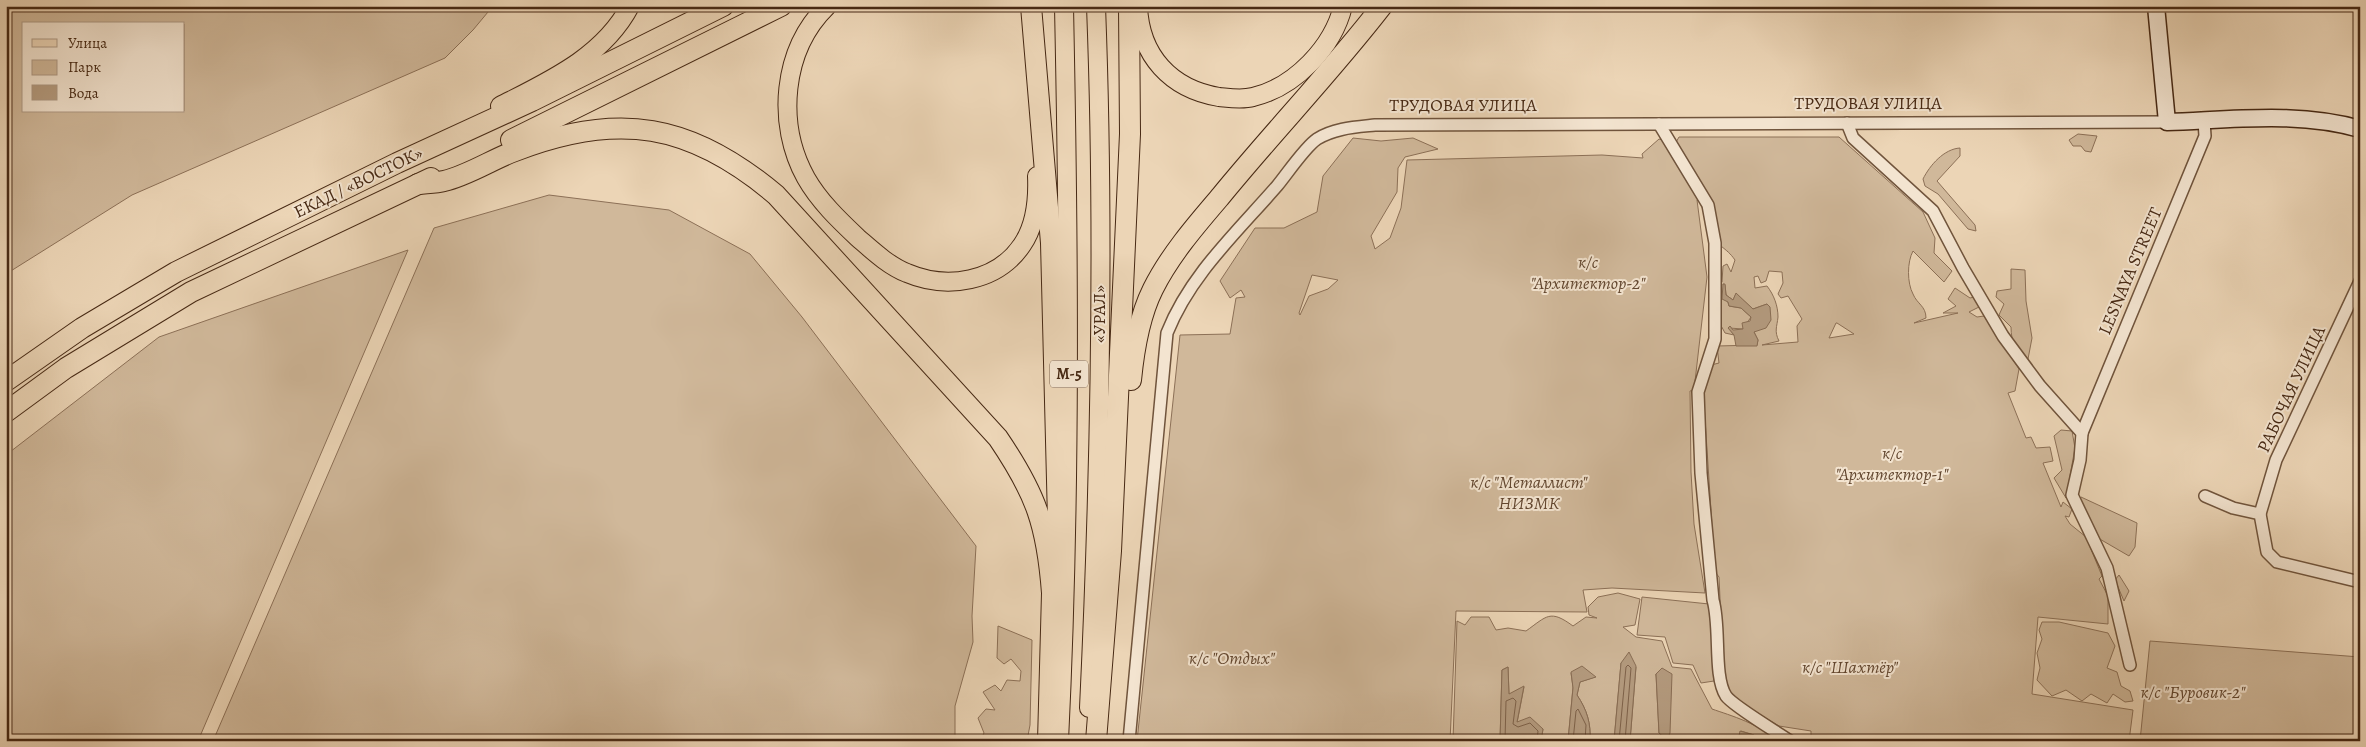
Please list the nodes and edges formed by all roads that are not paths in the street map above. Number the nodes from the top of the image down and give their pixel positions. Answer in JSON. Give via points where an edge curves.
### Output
{"nodes":[{"id":1,"x":630,"y":6,"type":"edge"},
{"id":2,"x":723,"y":6,"type":"edge"},
{"id":3,"x":782,"y":6,"type":"edge"},
{"id":4,"x":827,"y":6,"type":"edge"},
{"id":5,"x":1031,"y":6,"type":"edge"},
{"id":6,"x":1064,"y":6,"type":"edge"},
{"id":7,"x":1096,"y":6,"type":"edge"},
{"id":8,"x":1129,"y":6,"type":"edge"},
{"id":9,"x":1138,"y":6,"type":"edge"},
{"id":10,"x":1343,"y":6,"type":"edge"},
{"id":11,"x":1382,"y":6,"type":"edge"},
{"id":12,"x":2156,"y":6,"type":"edge"},
{"id":13,"x":1035,"y":70,"type":"junction"},
{"id":14,"x":2204,"y":121,"type":"junction"},
{"id":15,"x":2167,"y":122,"type":"junction"},
{"id":16,"x":1847,"y":123,"type":"junction"},
{"id":17,"x":1659,"y":124,"type":"junction"},
{"id":18,"x":2360,"y":129,"type":"edge"},
{"id":19,"x":465,"y":131,"type":"junction"},
{"id":20,"x":418,"y":184,"type":"junction"},
{"id":21,"x":2360,"y":281,"type":"edge"},
{"id":22,"x":6,"y":381,"type":"edge"},
{"id":23,"x":6,"y":412,"type":"edge"},
{"id":24,"x":2082,"y":433,"type":"junction"},
{"id":25,"x":2205,"y":496,"type":"dead end"},
{"id":26,"x":2260,"y":514,"type":"junction"},
{"id":27,"x":1111,"y":551,"type":"junction"},
{"id":28,"x":2360,"y":582,"type":"edge"},
{"id":29,"x":2130,"y":666,"type":"dead end"},
{"id":30,"x":1050,"y":713,"type":"junction"},
{"id":31,"x":1048,"y":741,"type":"edge"},
{"id":32,"x":1059,"y":741,"type":"edge"},
{"id":33,"x":1088,"y":741,"type":"edge"},
{"id":34,"x":1096,"y":741,"type":"edge"},
{"id":35,"x":1129,"y":741,"type":"edge"},
{"id":36,"x":1790,"y":741,"type":"edge"}],
"edges":[{"from":1,"to":19,"type":"main road","via":[[596,50],[577,64],[495,108]]},
{"from":2,"to":19,"type":"highway","name":"ЕКАД / «ВОСТОК»"},
{"from":3,"to":20,"type":"highway","name":"ЕКАД / «ВОСТОК»","via":[[567,114]]},
{"from":4,"to":13,"type":"main road","via":[[806,31],[791,71],[788,113],[796,156],[818,197],[841,222],[888,262],[923,279],[952,283],[978,277],[1010,260],[1022,244],[1031,226],[1038,197]]},
{"from":5,"to":13,"type":"highway"},
{"from":6,"to":32,"type":"main road","name":"«УРАЛ»","number":"М-5","via":[[1070,295],[1067,577]]},
{"from":7,"to":33,"type":"main road","name":"«УРАЛ»","number":"М-5","via":[[1100,151],[1098,396],[1096,578]]},
{"from":8,"to":27,"type":"highway","via":[[1130,134]]},
{"from":9,"to":10,"type":"main road","via":[[1145,42],[1156,62],[1170,77],[1195,92],[1233,99],[1271,92],[1304,68],[1334,32]]},
{"from":11,"to":27,"type":"highway","via":[[1198,223],[1153,290],[1140,322],[1134,355],[1123,474]]},
{"from":12,"to":15,"type":"main road"},
{"from":13,"to":30,"type":"highway","via":[[1050,243],[1058,475],[1059,590]]},
{"from":14,"to":15,"type":"main road","name":"ТРУДОВАЯ УЛИЦА"},
{"from":14,"to":18,"type":"main road","name":"ТРУДОВАЯ УЛИЦА","via":[[2310,119]]},
{"from":14,"to":24,"type":"street","name":"LESNAYA STREET","via":[[2205,136]]},
{"from":15,"to":16,"type":"street","name":"ТРУДОВАЯ УЛИЦА"},
{"from":16,"to":17,"type":"street","name":"ТРУДОВАЯ УЛИЦА"},
{"from":16,"to":24,"type":"street","via":[[1853,138],[1933,211],[2003,336],[2040,386]]},
{"from":17,"to":35,"type":"street","name":"ТРУДОВАЯ УЛИЦА","via":[[1375,125],[1343,128],[1316,140],[1234,232],[1177,307],[1167,334]]},
{"from":17,"to":36,"type":"street","via":[[1708,205],[1715,244],[1715,339],[1698,392],[1701,473],[1713,600],[1718,614],[1721,686],[1727,698]]},
{"from":19,"to":22,"type":"highway","name":"ЕКАД / «ВОСТОК»","via":[[176,272],[82,328]]},
{"from":20,"to":23,"type":"highway","name":"ЕКАД / «ВОСТОК»","via":[[191,292],[66,368]]},
{"from":20,"to":30,"type":"highway","via":[[446,181],[513,151],[560,135],[599,129],[631,129],[687,140],[746,170],[776,195],[998,438],[1022,473],[1036,503],[1050,569]]},
{"from":21,"to":26,"type":"street","name":"РАБОЧАЯ УЛИЦА","via":[[2276,460]]},
{"from":24,"to":29,"type":"street","name":"LESNAYA STREET","via":[[2072,495],[2107,568]]},
{"from":25,"to":26,"type":"street","via":[[2233,508]]},
{"from":26,"to":28,"type":"street","via":[[2267,552],[2277,562]]},
{"from":27,"to":34,"type":"highway"},
{"from":30,"to":31,"type":"highway"}]}
